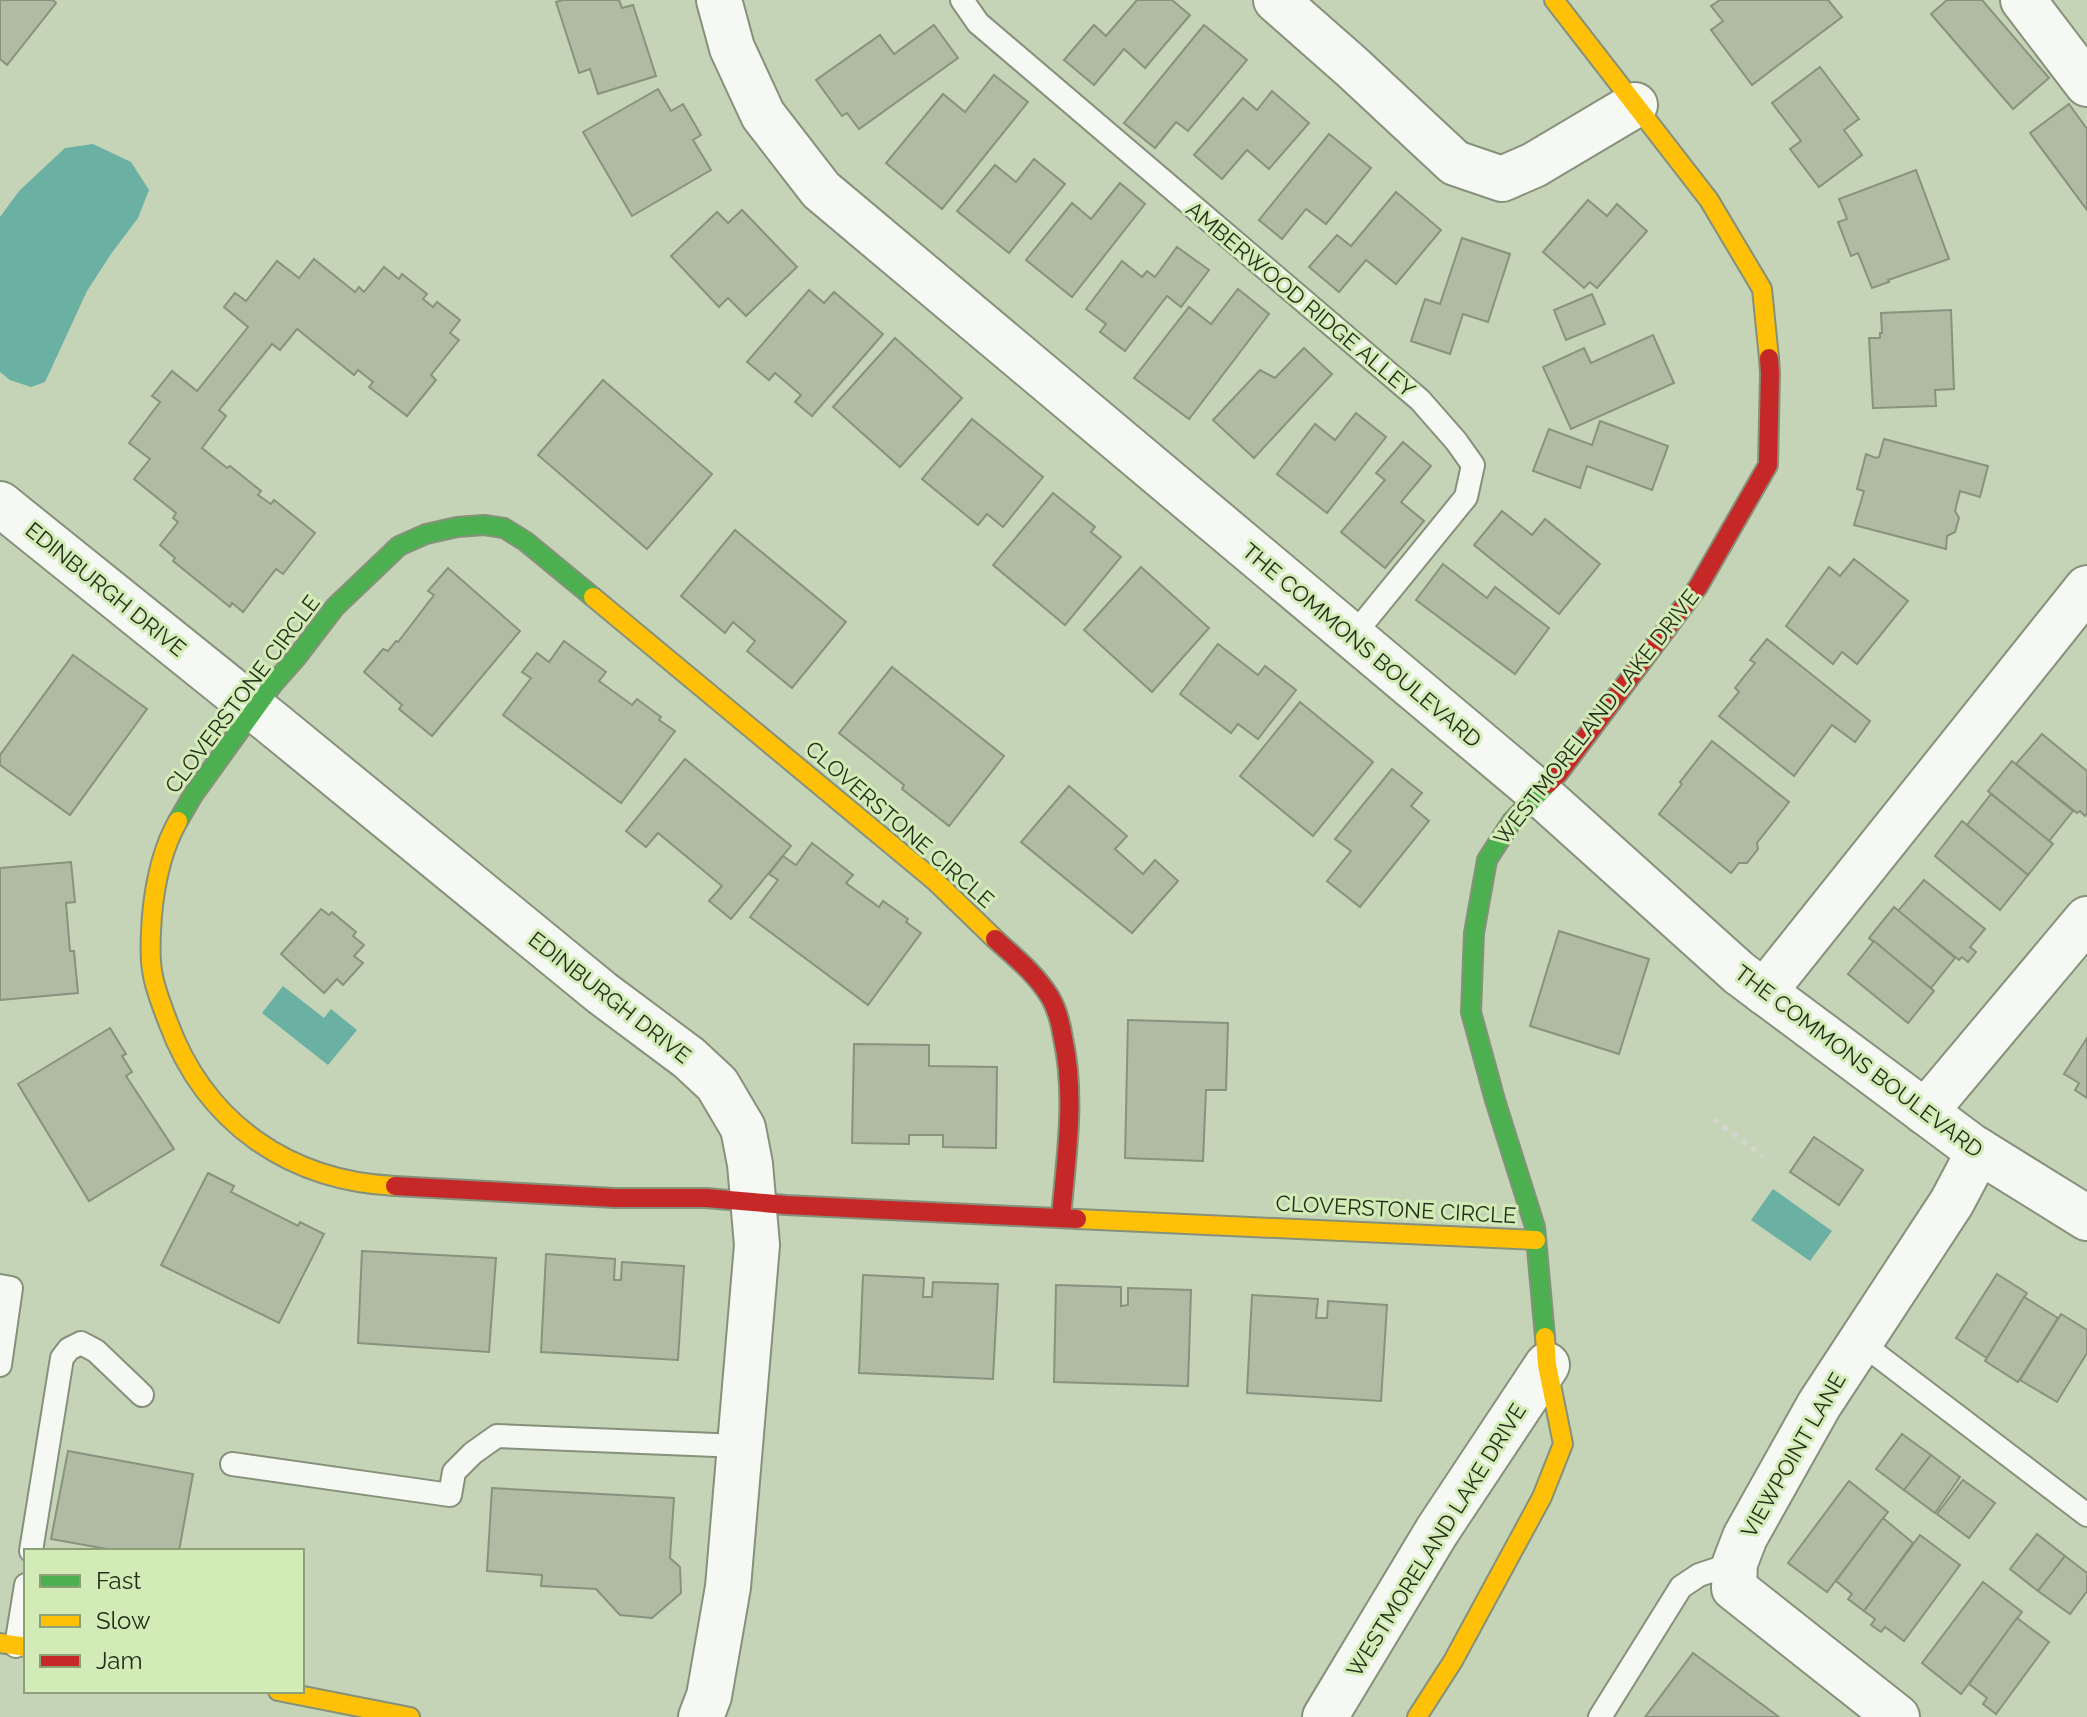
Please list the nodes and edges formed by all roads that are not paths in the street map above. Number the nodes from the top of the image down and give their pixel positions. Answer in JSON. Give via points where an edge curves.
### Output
{"nodes":[{"id":1,"x":719,"y":0,"type":"edge"},
{"id":2,"x":962,"y":0,"type":"edge"},
{"id":3,"x":1276,"y":0,"type":"edge"},
{"id":4,"x":1554,"y":0,"type":"edge"},
{"id":5,"x":2023,"y":0,"type":"edge"},
{"id":6,"x":2087,"y":84,"type":"edge"},
{"id":7,"x":1635,"y":105,"type":"junction"},
{"id":8,"x":0,"y":504,"type":"edge"},
{"id":9,"x":2087,"y":588,"type":"edge"},
{"id":10,"x":1352,"y":637,"type":"junction"},
{"id":11,"x":255,"y":710,"type":"junction"},
{"id":12,"x":1539,"y":793,"type":"junction"},
{"id":13,"x":2087,"y":919,"type":"edge"},
{"id":14,"x":1764,"y":992,"type":"junction"},
{"id":15,"x":1925,"y":1112,"type":"junction"},
{"id":16,"x":1979,"y":1151,"type":"junction"},
{"id":17,"x":753,"y":1203,"type":"junction"},
{"id":18,"x":1061,"y":1217,"type":"junction"},
{"id":19,"x":2087,"y":1218,"type":"edge"},
{"id":20,"x":1536,"y":1240,"type":"junction"},
{"id":21,"x":0,"y":1286,"type":"edge"},
{"id":22,"x":1860,"y":1342,"type":"junction"},
{"id":23,"x":0,"y":1365,"type":"edge"},
{"id":24,"x":1547,"y":1365,"type":"junction"},
{"id":25,"x":142,"y":1395,"type":"dead end"},
{"id":26,"x":740,"y":1446,"type":"junction"},
{"id":27,"x":232,"y":1464,"type":"dead end"},
{"id":28,"x":2087,"y":1515,"type":"edge"},
{"id":29,"x":31,"y":1549,"type":"edge"},
{"id":30,"x":1735,"y":1563,"type":"junction"},
{"id":31,"x":24,"y":1595,"type":"edge"},
{"id":32,"x":14,"y":1645,"type":"edge"},
{"id":33,"x":288,"y":1693,"type":"edge"},
{"id":34,"x":410,"y":1717,"type":"edge"},
{"id":35,"x":701,"y":1717,"type":"edge"},
{"id":36,"x":1325,"y":1717,"type":"edge"},
{"id":37,"x":1417,"y":1717,"type":"edge"},
{"id":38,"x":1600,"y":1717,"type":"edge"},
{"id":39,"x":1897,"y":1717,"type":"edge"}],
"edges":[{"from":1,"to":10,"type":"street","name":"THE COMMONS BOULEVARD","via":[[732,48],[763,115],[821,190]]},
{"from":2,"to":10,"type":"lane","name":"AMBERWOOD RIDGE ALLEY","via":[[978,23],[1420,400],[1473,465],[1466,497]]},
{"from":3,"to":7,"type":"street","via":[[1455,163],[1502,179]]},
{"from":4,"to":7,"type":"street","name":"WESTMORELAND LAKE DRIVE"},
{"from":5,"to":6,"type":"street"},
{"from":7,"to":12,"type":"street","name":"WESTMORELAND LAKE DRIVE","via":[[1709,200],[1762,289],[1770,373],[1768,465],[1698,587]]},
{"from":8,"to":11,"type":"street","name":"EDINBURGH DRIVE"},
{"from":9,"to":14,"type":"street"},
{"from":10,"to":12,"type":"street","name":"THE COMMONS BOULEVARD"},
{"from":11,"to":17,"type":"street","name":"EDINBURGH DRIVE","via":[[717,1084],[743,1128]]},
{"from":11,"to":17,"type":"street","name":"CLOVERSTONE CIRCLE","via":[[175,825],[154,895],[152,970],[163,1009],[195,1079],[217,1107],[276,1154],[347,1181]]},
{"from":11,"to":18,"type":"street","name":"CLOVERSTONE CIRCLE","via":[[335,607],[399,546],[426,534],[484,525],[504,528],[525,541],[935,881],[1037,978],[1052,1000],[1068,1059],[1071,1096]]},
{"from":12,"to":14,"type":"street","name":"THE COMMONS BOULEVARD"},
{"from":12,"to":20,"type":"street","name":"WESTMORELAND LAKE DRIVE","via":[[1512,821],[1487,860],[1474,933],[1471,1012]]},
{"from":13,"to":15,"type":"street"},
{"from":14,"to":15,"type":"street","name":"THE COMMONS BOULEVARD"},
{"from":15,"to":16,"type":"street","name":"THE COMMONS BOULEVARD"},
{"from":16,"to":19,"type":"street","name":"THE COMMONS BOULEVARD"},
{"from":16,"to":22,"type":"street","name":"VIEWPOINT LANE","via":[[1952,1202]]},
{"from":17,"to":18,"type":"street","name":"CLOVERSTONE CIRCLE"},
{"from":17,"to":26,"type":"street","name":"EDINBURGH DRIVE","via":[[757,1245]]},
{"from":18,"to":20,"type":"street","name":"CLOVERSTONE CIRCLE"},
{"from":20,"to":24,"type":"street","name":"WESTMORELAND LAKE DRIVE"},
{"from":21,"to":23,"type":"lane","via":[[11,1288]]},
{"from":22,"to":28,"type":"lane"},
{"from":22,"to":30,"type":"street","name":"VIEWPOINT LANE","via":[[1819,1405]]},
{"from":24,"to":36,"type":"street","name":"WESTMORELAND LAKE DRIVE","via":[[1437,1531]]},
{"from":24,"to":37,"type":"street","name":"WESTMORELAND LAKE DRIVE","via":[[1563,1444],[1542,1497]]},
{"from":25,"to":29,"type":"lane","via":[[81,1343],[62,1358]]},
{"from":26,"to":27,"type":"lane","via":[[497,1436],[454,1472],[450,1495]]},
{"from":26,"to":35,"type":"street","name":"EDINBURGH DRIVE","via":[[728,1587]]},
{"from":30,"to":38,"type":"lane","via":[[1681,1587]]},
{"from":30,"to":39,"type":"street","name":"VIEWPOINT LANE","via":[[1734,1588]]},
{"from":31,"to":32,"type":"lane"},
{"from":33,"to":34,"type":"street"}]}
